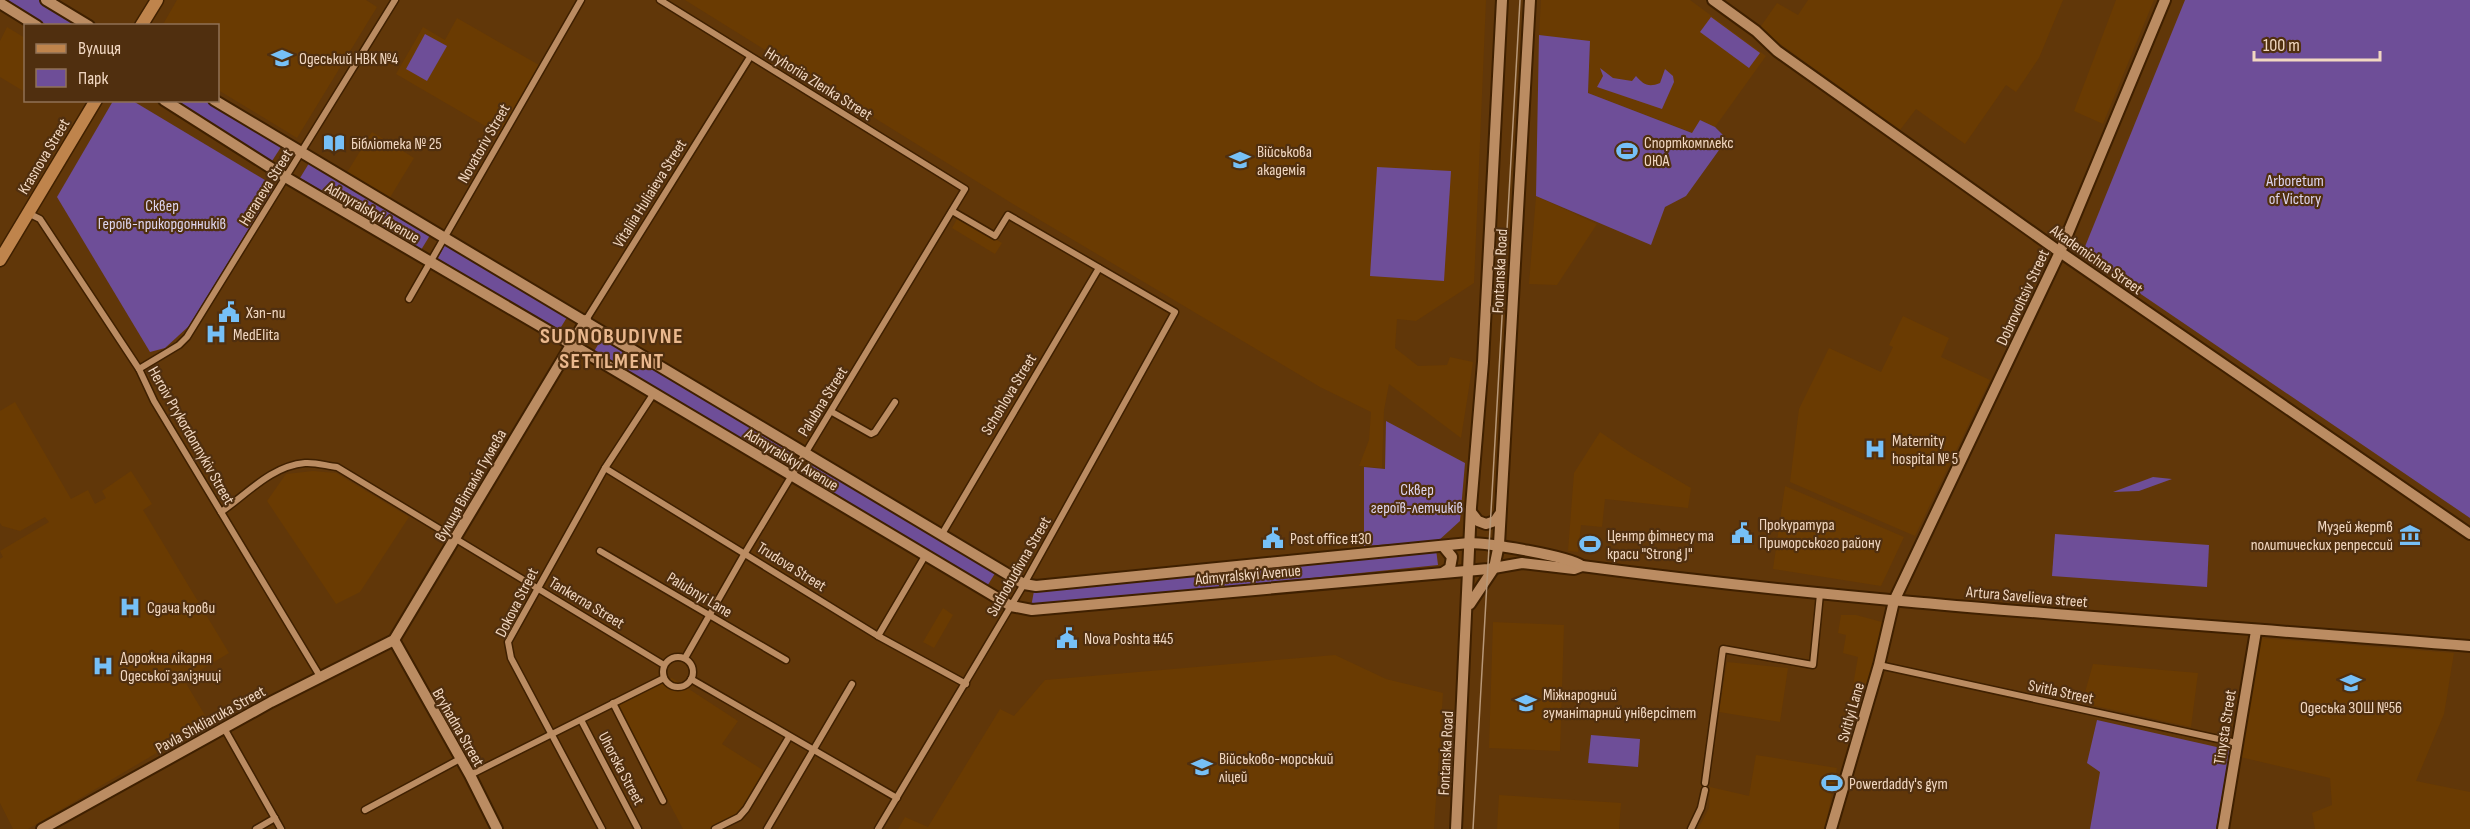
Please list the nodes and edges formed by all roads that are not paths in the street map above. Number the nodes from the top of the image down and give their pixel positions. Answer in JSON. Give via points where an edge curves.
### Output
{"nodes":[{"id":1,"x":46,"y":0,"type":"edge"},
{"id":2,"x":156,"y":0,"type":"edge"},
{"id":3,"x":394,"y":0,"type":"edge"},
{"id":4,"x":582,"y":0,"type":"edge"},
{"id":5,"x":660,"y":0,"type":"edge"},
{"id":6,"x":1502,"y":0,"type":"edge"},
{"id":7,"x":1530,"y":0,"type":"edge"},
{"id":8,"x":1713,"y":0,"type":"edge"},
{"id":9,"x":2165,"y":0,"type":"edge"},
{"id":10,"x":0,"y":3,"type":"edge"},
{"id":11,"x":34,"y":24,"type":"edge"},
{"id":12,"x":86,"y":24,"type":"edge"},
{"id":13,"x":142,"y":24,"type":"edge"},
{"id":14,"x":750,"y":57,"type":"junction"},
{"id":15,"x":95,"y":102,"type":"edge"},
{"id":16,"x":167,"y":102,"type":"edge"},
{"id":17,"x":217,"y":102,"type":"edge"},
{"id":18,"x":302,"y":153,"type":"junction"},
{"id":19,"x":286,"y":178,"type":"junction"},
{"id":20,"x":964,"y":189,"type":"joint"},
{"id":21,"x":952,"y":211,"type":"junction"},
{"id":22,"x":28,"y":213,"type":"junction"},
{"id":23,"x":444,"y":238,"type":"junction"},
{"id":24,"x":2060,"y":252,"type":"junction"},
{"id":25,"x":0,"y":260,"type":"edge"},
{"id":26,"x":430,"y":262,"type":"junction"},
{"id":27,"x":1099,"y":268,"type":"junction"},
{"id":28,"x":409,"y":299,"type":"dead end"},
{"id":29,"x":585,"y":320,"type":"junction"},
{"id":30,"x":571,"y":344,"type":"junction"},
{"id":31,"x":139,"y":369,"type":"junction"},
{"id":32,"x":654,"y":393,"type":"junction"},
{"id":33,"x":895,"y":402,"type":"dead end"},
{"id":34,"x":832,"y":412,"type":"junction"},
{"id":35,"x":806,"y":453,"type":"junction"},
{"id":36,"x":605,"y":468,"type":"junction"},
{"id":37,"x":792,"y":476,"type":"junction"},
{"id":38,"x":220,"y":512,"type":"junction"},
{"id":39,"x":1471,"y":512,"type":"junction"},
{"id":40,"x":1500,"y":515,"type":"junction"},
{"id":41,"x":942,"y":534,"type":"junction"},
{"id":42,"x":2470,"y":534,"type":"edge"},
{"id":43,"x":456,"y":538,"type":"junction"},
{"id":44,"x":1469,"y":543,"type":"junction"},
{"id":45,"x":1499,"y":544,"type":"junction"},
{"id":46,"x":1443,"y":546,"type":"junction"},
{"id":47,"x":600,"y":550,"type":"dead end"},
{"id":48,"x":745,"y":553,"type":"junction"},
{"id":49,"x":926,"y":556,"type":"junction"},
{"id":50,"x":1581,"y":566,"type":"junction"},
{"id":51,"x":1494,"y":568,"type":"junction"},
{"id":52,"x":1468,"y":571,"type":"junction"},
{"id":53,"x":1444,"y":572,"type":"junction"},
{"id":54,"x":1024,"y":584,"type":"junction"},
{"id":55,"x":538,"y":588,"type":"junction"},
{"id":56,"x":1820,"y":594,"type":"junction"},
{"id":57,"x":1894,"y":601,"type":"junction"},
{"id":58,"x":1011,"y":606,"type":"junction"},
{"id":59,"x":1468,"y":607,"type":"junction"},
{"id":60,"x":709,"y":615,"type":"junction"},
{"id":61,"x":2256,"y":631,"type":"junction"},
{"id":62,"x":878,"y":636,"type":"junction"},
{"id":63,"x":394,"y":640,"type":"junction"},
{"id":64,"x":2470,"y":646,"type":"edge"},
{"id":65,"x":685,"y":658,"type":"junction"},
{"id":66,"x":786,"y":660,"type":"dead end"},
{"id":67,"x":664,"y":665,"type":"junction"},
{"id":68,"x":1879,"y":665,"type":"junction"},
{"id":69,"x":664,"y":678,"type":"junction"},
{"id":70,"x":322,"y":679,"type":"junction"},
{"id":71,"x":691,"y":679,"type":"junction"},
{"id":72,"x":852,"y":684,"type":"dead end"},
{"id":73,"x":966,"y":684,"type":"junction"},
{"id":74,"x":613,"y":703,"type":"junction"},
{"id":75,"x":581,"y":720,"type":"junction"},
{"id":76,"x":224,"y":728,"type":"junction"},
{"id":77,"x":551,"y":734,"type":"junction"},
{"id":78,"x":789,"y":737,"type":"junction"},
{"id":79,"x":2237,"y":743,"type":"junction"},
{"id":80,"x":811,"y":750,"type":"junction"},
{"id":81,"x":460,"y":759,"type":"junction"},
{"id":82,"x":470,"y":775,"type":"junction"},
{"id":83,"x":897,"y":798,"type":"junction"},
{"id":84,"x":663,"y":801,"type":"dead end"},
{"id":85,"x":365,"y":810,"type":"dead end"},
{"id":86,"x":275,"y":818,"type":"junction"},
{"id":87,"x":42,"y":829,"type":"edge"},
{"id":88,"x":256,"y":829,"type":"edge"},
{"id":89,"x":281,"y":829,"type":"edge"},
{"id":90,"x":497,"y":829,"type":"edge"},
{"id":91,"x":602,"y":829,"type":"edge"},
{"id":92,"x":638,"y":829,"type":"edge"},
{"id":93,"x":715,"y":829,"type":"edge"},
{"id":94,"x":767,"y":829,"type":"edge"},
{"id":95,"x":878,"y":829,"type":"edge"},
{"id":96,"x":1456,"y":829,"type":"edge"},
{"id":97,"x":1691,"y":829,"type":"edge"},
{"id":98,"x":1831,"y":829,"type":"edge"},
{"id":99,"x":2223,"y":829,"type":"edge"}],
"edges":[{"from":1,"to":12,"type":"main road"},
{"from":2,"to":13,"type":"main road"},
{"from":3,"to":18,"type":"street","name":"Heraneva Street"},
{"from":4,"to":23,"type":"street","name":"Novatoriv Street"},
{"from":5,"to":14,"type":"street","name":"Hryhoriia Zlenka Street"},
{"from":6,"to":39,"type":"main road","name":"Fontanska Road"},
{"from":7,"to":40,"type":"main road","name":"Fontanska Road"},
{"from":8,"to":24,"type":"main road","name":"Akademichna Street","via":[[1777,51]]},
{"from":9,"to":24,"type":"main road","name":"Dobrovoltsiv Street"},
{"from":10,"to":11,"type":"main road"},
{"from":14,"to":20,"type":"street","name":"Hryhoriia Zlenka Street"},
{"from":14,"to":29,"type":"street","name":"Vitaliia Huliaieva Street"},
{"from":15,"to":22,"type":"main road","name":"Krasnova Street"},
{"from":16,"to":19,"type":"main road","name":"Admyralskyi Avenue"},
{"from":17,"to":18,"type":"main road","name":"Admyralskyi Avenue"},
{"from":18,"to":19,"type":"street","name":"Heraneva Street"},
{"from":18,"to":23,"type":"main road","name":"Admyralskyi Avenue"},
{"from":19,"to":26,"type":"main road","name":"Admyralskyi Avenue"},
{"from":19,"to":31,"type":"street","name":"Heraneva Street","via":[[187,337]]},
{"from":20,"to":21,"type":"street","name":"Palubna Street"},
{"from":21,"to":27,"type":"street","via":[[995,236],[1008,215]]},
{"from":21,"to":34,"type":"street","name":"Palubna Street"},
{"from":22,"to":25,"type":"main road","name":"Krasnova Street"},
{"from":22,"to":31,"type":"street","name":"Heroiv Prykordonnykiv Street","via":[[40,219]]},
{"from":23,"to":26,"type":"street","name":"Novatoriv Street"},
{"from":23,"to":29,"type":"main road","name":"Admyralskyi Avenue"},
{"from":24,"to":42,"type":"main road","name":"Akademichna Street"},
{"from":24,"to":57,"type":"main road","name":"Dobrovoltsiv Street"},
{"from":26,"to":28,"type":"street","name":"Novatoriv Street"},
{"from":26,"to":30,"type":"main road","name":"Admyralskyi Avenue"},
{"from":27,"to":41,"type":"street","name":"Schohlova Street"},
{"from":27,"to":54,"type":"street","name":"Sudnobudivna Street","via":[[1174,312]]},
{"from":29,"to":30,"type":"main road","name":"Vitaliia Huliaieva Street"},
{"from":29,"to":35,"type":"main road","name":"Admyralskyi Avenue"},
{"from":30,"to":32,"type":"main road","name":"Admyralskyi Avenue"},
{"from":30,"to":43,"type":"main road","name":"вулиця Віталія Гуляєва"},
{"from":31,"to":38,"type":"street","name":"Heroiv Prykordonnykiv Street"},
{"from":32,"to":36,"type":"street","name":"Dokova Street"},
{"from":32,"to":37,"type":"main road","name":"Admyralskyi Avenue"},
{"from":33,"to":34,"type":"street","via":[[871,434]]},
{"from":34,"to":35,"type":"street","name":"Palubna Street"},
{"from":35,"to":37,"type":"street","name":"Palubna Street"},
{"from":35,"to":41,"type":"main road","name":"Admyralskyi Avenue"},
{"from":36,"to":48,"type":"street","name":"Trudova Street"},
{"from":36,"to":55,"type":"street","name":"Dokova Street"},
{"from":37,"to":48,"type":"street","name":"Palubna Street"},
{"from":37,"to":49,"type":"main road","name":"Admyralskyi Avenue"},
{"from":38,"to":43,"type":"street","name":"Tankerna Street","via":[[267,476],[306,463],[337,467]]},
{"from":38,"to":70,"type":"street","name":"Heroiv Prykordonnykiv Street"},
{"from":39,"to":40,"type":"main road","via":[[1486,524]]},
{"from":39,"to":44,"type":"main road","name":"Fontanska Road"},
{"from":40,"to":45,"type":"main road","name":"Fontanska Road"},
{"from":41,"to":54,"type":"main road","name":"Admyralskyi Avenue"},
{"from":43,"to":55,"type":"street","name":"Tankerna Street"},
{"from":43,"to":63,"type":"main road","name":"вулиця Віталія Гуляєва"},
{"from":44,"to":45,"type":"main road","name":"Admyralskyi Avenue"},
{"from":44,"to":46,"type":"main road","name":"Admyralskyi Avenue"},
{"from":44,"to":52,"type":"main road","name":"Fontanska Road"},
{"from":45,"to":50,"type":"main road","name":"Artura Savelieva street","via":[[1575,561]]},
{"from":45,"to":51,"type":"main road","name":"Fontanska Road"},
{"from":46,"to":53,"type":"main road","via":[[1452,557],[1450,568]]},
{"from":46,"to":54,"type":"main road","name":"Admyralskyi Avenue","via":[[1119,579]]},
{"from":47,"to":60,"type":"street","name":"Palubnyi Lane"},
{"from":48,"to":60,"type":"street","name":"Palubna Street"},
{"from":48,"to":62,"type":"street","name":"Trudova Street"},
{"from":49,"to":58,"type":"main road","name":"Admyralskyi Avenue"},
{"from":49,"to":62,"type":"street"},
{"from":50,"to":51,"type":"main road","name":"Artura Savelieva street","via":[[1574,569],[1522,563]]},
{"from":50,"to":56,"type":"main road","name":"Artura Savelieva street"},
{"from":51,"to":52,"type":"main road","name":"Admyralskyi Avenue"},
{"from":51,"to":59,"type":"main road"},
{"from":52,"to":53,"type":"main road","name":"Admyralskyi Avenue"},
{"from":52,"to":59,"type":"main road","name":"Fontanska Road"},
{"from":53,"to":58,"type":"main road","name":"Admyralskyi Avenue","via":[[1032,609]]},
{"from":54,"to":58,"type":"street","name":"Sudnobudivna Street"},
{"from":55,"to":67,"type":"street","name":"Tankerna Street"},
{"from":55,"to":77,"type":"street","name":"Dokova Street","via":[[508,642],[508,650]]},
{"from":56,"to":57,"type":"main road","name":"Artura Savelieva street"},
{"from":56,"to":97,"type":"street","via":[[1813,665],[1724,650],[1705,786]]},
{"from":57,"to":61,"type":"main road","name":"Artura Savelieva street"},
{"from":57,"to":68,"type":"main road","name":"Svitlyi Lane"},
{"from":58,"to":73,"type":"street","name":"Sudnobudivna Street"},
{"from":59,"to":96,"type":"main road","name":"Fontanska Road"},
{"from":60,"to":65,"type":"street","name":"Palubna Street"},
{"from":60,"to":66,"type":"street","name":"Palubnyi Lane"},
{"from":61,"to":64,"type":"main road","name":"Artura Savelieva street"},
{"from":61,"to":79,"type":"main road","name":"Tinysta Street"},
{"from":62,"to":73,"type":"street","name":"Trudova Street"},
{"from":63,"to":70,"type":"main road","name":"Pavla Shkliaruka Street"},
{"from":63,"to":81,"type":"main road","name":"Bryhadna Street"},
{"from":65,"to":67,"type":"street"},
{"from":65,"to":71,"type":"street","via":[[693,667]]},
{"from":67,"to":69,"type":"street"},
{"from":68,"to":79,"type":"street","name":"Svitla Street"},
{"from":68,"to":98,"type":"main road","name":"Svitlyi Lane"},
{"from":69,"to":71,"type":"street","via":[[680,687]]},
{"from":69,"to":74,"type":"street"},
{"from":70,"to":76,"type":"main road","name":"Pavla Shkliaruka Street"},
{"from":71,"to":78,"type":"street"},
{"from":72,"to":80,"type":"street"},
{"from":73,"to":83,"type":"street","name":"Sudnobudivna Street"},
{"from":74,"to":75,"type":"street"},
{"from":74,"to":84,"type":"street"},
{"from":75,"to":77,"type":"street"},
{"from":75,"to":92,"type":"street","name":"Uhorska Street"},
{"from":76,"to":86,"type":"street"},
{"from":76,"to":87,"type":"main road","name":"Pavla Shkliaruka Street"},
{"from":77,"to":82,"type":"street"},
{"from":77,"to":91,"type":"street","name":"Dokova Street"},
{"from":78,"to":80,"type":"street"},
{"from":78,"to":93,"type":"street","via":[[746,809]]},
{"from":79,"to":99,"type":"main road","name":"Tinysta Street"},
{"from":80,"to":83,"type":"street"},
{"from":80,"to":94,"type":"street"},
{"from":81,"to":82,"type":"main road","name":"Bryhadna Street"},
{"from":81,"to":85,"type":"street"},
{"from":82,"to":90,"type":"main road","name":"Bryhadna Street"},
{"from":83,"to":95,"type":"street","name":"Sudnobudivna Street"},
{"from":86,"to":88,"type":"street"},
{"from":86,"to":89,"type":"street"}]}
